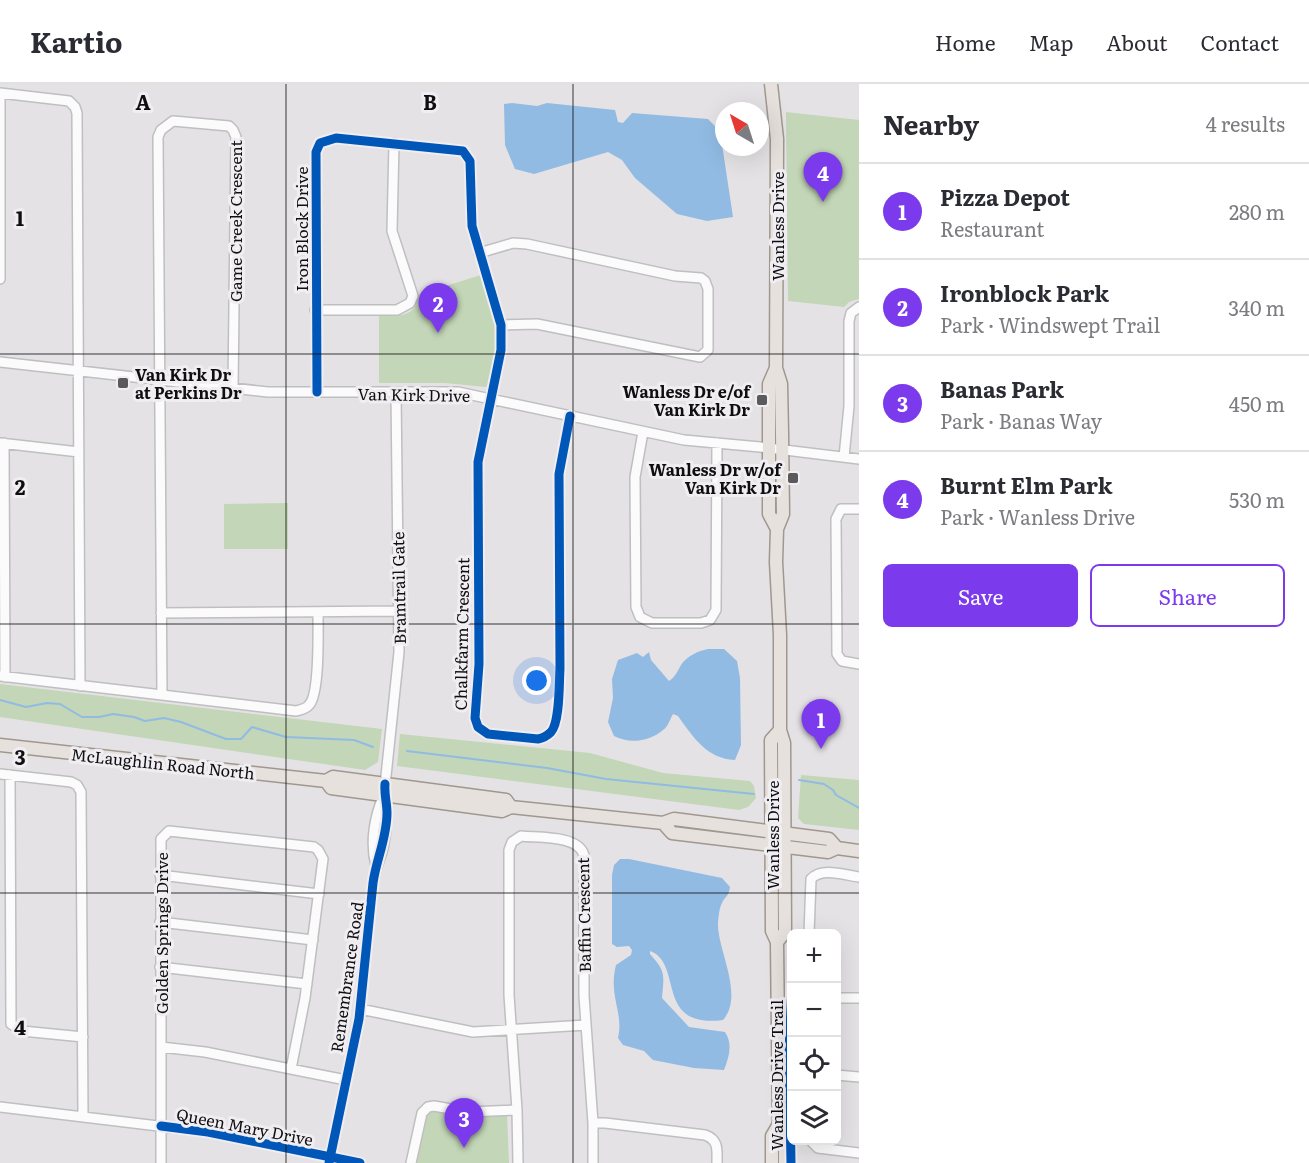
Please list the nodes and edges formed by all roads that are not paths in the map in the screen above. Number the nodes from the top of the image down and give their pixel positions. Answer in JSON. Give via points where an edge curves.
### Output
{"nodes":[{"id":1,"x":771,"y":84,"type":"edge"},
{"id":2,"x":0,"y":93,"type":"edge"},
{"id":3,"x":394,"y":143,"type":"junction"},
{"id":4,"x":479,"y":253,"type":"junction"},
{"id":5,"x":0,"y":279,"type":"edge"},
{"id":6,"x":859,"y":307,"type":"edge"},
{"id":7,"x":315,"y":310,"type":"junction"},
{"id":8,"x":501,"y":325,"type":"junction"},
{"id":9,"x":0,"y":362,"type":"edge"},
{"id":10,"x":776,"y":368,"type":"junction"},
{"id":11,"x":78,"y":372,"type":"junction"},
{"id":12,"x":160,"y":381,"type":"junction"},
{"id":13,"x":854,"y":383,"type":"edge"},
{"id":14,"x":233,"y":389,"type":"junction"},
{"id":15,"x":317,"y":392,"type":"junction"},
{"id":16,"x":396,"y":392,"type":"junction"},
{"id":17,"x":491,"y":398,"type":"junction"},
{"id":18,"x":570,"y":416,"type":"junction"},
{"id":19,"x":643,"y":432,"type":"junction"},
{"id":20,"x":2,"y":443,"type":"edge"},
{"id":21,"x":717,"y":443,"type":"junction"},
{"id":22,"x":769,"y":448,"type":"junction"},
{"id":23,"x":782,"y":449,"type":"junction"},
{"id":24,"x":79,"y":452,"type":"junction"},
{"id":25,"x":844,"y":457,"type":"junction"},
{"id":26,"x":859,"y":459,"type":"edge"},
{"id":27,"x":859,"y":509,"type":"edge"},
{"id":28,"x":777,"y":529,"type":"junction"},
{"id":29,"x":399,"y":611,"type":"junction"},
{"id":30,"x":318,"y":612,"type":"junction"},
{"id":31,"x":161,"y":613,"type":"junction"},
{"id":32,"x":859,"y":664,"type":"edge"},
{"id":33,"x":2,"y":677,"type":"edge"},
{"id":34,"x":81,"y":686,"type":"junction"},
{"id":35,"x":162,"y":695,"type":"junction"},
{"id":36,"x":780,"y":730,"type":"junction"},
{"id":37,"x":0,"y":745,"type":"edge"},
{"id":38,"x":5,"y":774,"type":"edge"},
{"id":39,"x":385,"y":790,"type":"junction"},
{"id":40,"x":663,"y":823,"type":"junction"},
{"id":41,"x":772,"y":832,"type":"junction"},
{"id":42,"x":785,"y":834,"type":"junction"},
{"id":43,"x":772,"y":845,"type":"junction"},
{"id":44,"x":785,"y":847,"type":"junction"},
{"id":45,"x":837,"y":848,"type":"junction"},
{"id":46,"x":859,"y":851,"type":"edge"},
{"id":47,"x":160,"y":875,"type":"junction"},
{"id":48,"x":859,"y":877,"type":"edge"},
{"id":49,"x":319,"y":894,"type":"junction"},
{"id":50,"x":160,"y":922,"type":"junction"},
{"id":51,"x":809,"y":929,"type":"edge"},
{"id":52,"x":313,"y":940,"type":"junction"},
{"id":53,"x":777,"y":942,"type":"junction"},
{"id":54,"x":160,"y":967,"type":"junction"},
{"id":55,"x":307,"y":984,"type":"junction"},
{"id":56,"x":841,"y":998,"type":"edge"},
{"id":57,"x":859,"y":998,"type":"edge"},
{"id":58,"x":360,"y":1009,"type":"junction"},
{"id":59,"x":586,"y":1025,"type":"junction"},
{"id":60,"x":511,"y":1030,"type":"junction"},
{"id":61,"x":83,"y":1037,"type":"junction"},
{"id":62,"x":161,"y":1047,"type":"junction"},
{"id":63,"x":291,"y":1069,"type":"junction"},
{"id":64,"x":841,"y":1075,"type":"edge"},
{"id":65,"x":859,"y":1077,"type":"edge"},
{"id":66,"x":346,"y":1080,"type":"junction"},
{"id":67,"x":0,"y":1107,"type":"edge"},
{"id":68,"x":517,"y":1110,"type":"junction"},
{"id":69,"x":83,"y":1117,"type":"junction"},
{"id":70,"x":593,"y":1123,"type":"junction"},
{"id":71,"x":779,"y":1124,"type":"junction"},
{"id":72,"x":161,"y":1126,"type":"junction"},
{"id":73,"x":812,"y":1145,"type":"edge"},
{"id":74,"x":859,"y":1153,"type":"edge"},
{"id":75,"x":330,"y":1160,"type":"edge"},
{"id":76,"x":161,"y":1163,"type":"edge"},
{"id":77,"x":360,"y":1163,"type":"edge"},
{"id":78,"x":411,"y":1163,"type":"edge"},
{"id":79,"x":518,"y":1163,"type":"edge"},
{"id":80,"x":593,"y":1163,"type":"edge"},
{"id":81,"x":717,"y":1163,"type":"edge"},
{"id":82,"x":772,"y":1163,"type":"edge"},
{"id":83,"x":785,"y":1163,"type":"edge"}],
"edges":[{"from":1,"to":10,"type":"main road","name":"Wanless Drive","via":[[777,139]]},
{"from":2,"to":5,"type":"street"},
{"from":2,"to":11,"type":"street","via":[[69,101],[76,110]]},
{"from":3,"to":4,"type":"street","name":"Iron Block Drive","via":[[458,150],[469,157],[470,215]]},
{"from":3,"to":7,"type":"street","name":"Iron Block Drive","via":[[336,138],[320,143],[316,152]]},
{"from":3,"to":7,"type":"street","via":[[392,231],[413,296],[410,303],[397,310]]},
{"from":4,"to":8,"type":"street","name":"Iron Block Drive"},
{"from":4,"to":8,"type":"street","via":[[513,243],[527,244],[675,276],[697,277],[705,281],[708,289],[708,350],[700,357],[537,324]]},
{"from":6,"to":13,"type":"street","via":[[850,317]]},
{"from":7,"to":15,"type":"street","name":"Iron Block Drive"},
{"from":8,"to":17,"type":"street","name":"Iron Block Drive","via":[[501,350]]},
{"from":9,"to":11,"type":"street","name":"Van Kirk Drive"},
{"from":10,"to":22,"type":"main road","name":"Wanless Drive","via":[[769,384]]},
{"from":10,"to":23,"type":"main road","name":"Wanless Drive","via":[[781,384]]},
{"from":11,"to":12,"type":"street","name":"Van Kirk Drive"},
{"from":11,"to":24,"type":"street"},
{"from":12,"to":14,"type":"street","name":"Van Kirk Drive"},
{"from":12,"to":14,"type":"street","name":"Game Creek Crescent","via":[[158,137],[173,121],[229,126],[236,137]]},
{"from":12,"to":31,"type":"street"},
{"from":13,"to":25,"type":"street"},
{"from":14,"to":15,"type":"street","name":"Van Kirk Drive"},
{"from":15,"to":16,"type":"street","name":"Van Kirk Drive"},
{"from":16,"to":17,"type":"street","name":"Van Kirk Drive","via":[[458,392]]},
{"from":16,"to":29,"type":"street","name":"Bramtrail Gate"},
{"from":17,"to":18,"type":"street","name":"Van Kirk Drive"},
{"from":17,"to":18,"type":"street","name":"Chalkfarm Crescent","via":[[478,462],[479,664],[475,718],[488,734],[538,739],[550,734],[555,726],[560,669],[559,474]]},
{"from":18,"to":19,"type":"street","name":"Van Kirk Drive"},
{"from":19,"to":21,"type":"street","name":"Van Kirk Drive"},
{"from":19,"to":21,"type":"street","via":[[634,477],[636,607],[640,617],[652,623],[701,623],[710,620],[717,610]]},
{"from":20,"to":24,"type":"street"},
{"from":20,"to":33,"type":"street"},
{"from":21,"to":22,"type":"street","name":"Van Kirk Drive"},
{"from":22,"to":23,"type":"street","name":"Van Kirk Drive"},
{"from":22,"to":28,"type":"main road","name":"Wanless Drive","via":[[769,513]]},
{"from":23,"to":25,"type":"street","name":"Van Kirk Drive"},
{"from":23,"to":28,"type":"main road","name":"Wanless Drive","via":[[783,514]]},
{"from":24,"to":34,"type":"street"},
{"from":25,"to":26,"type":"street","name":"Van Kirk Drive"},
{"from":27,"to":32,"type":"street","via":[[841,509],[836,519],[837,654],[842,661]]},
{"from":28,"to":36,"type":"main road","name":"Wanless Drive"},
{"from":29,"to":30,"type":"street"},
{"from":29,"to":39,"type":"street","name":"Bramtrail Gate","via":[[398,668]]},
{"from":30,"to":31,"type":"street"},
{"from":30,"to":35,"type":"street","via":[[313,699],[304,709]]},
{"from":31,"to":35,"type":"street"},
{"from":33,"to":34,"type":"street"},
{"from":34,"to":35,"type":"street"},
{"from":36,"to":41,"type":"main road","name":"Wanless Drive","via":[[771,740]]},
{"from":36,"to":42,"type":"main road","name":"Wanless Drive","via":[[784,743]]},
{"from":37,"to":39,"type":"main road","name":"McLaughlin Road North","via":[[326,781],[333,777]]},
{"from":38,"to":61,"type":"street","via":[[11,1024],[22,1031]]},
{"from":38,"to":61,"type":"street","via":[[70,782],[81,792]]},
{"from":39,"to":40,"type":"main road","name":"McLaughlin Road North","via":[[506,800],[511,807]]},
{"from":39,"to":58,"type":"street","name":"Remembrance Road","via":[[377,811],[372,851],[376,866]]},
{"from":40,"to":41,"type":"main road","name":"McLaughlin Road North","via":[[674,819]]},
{"from":40,"to":43,"type":"main road","name":"McLaughlin Road North","via":[[672,833]]},
{"from":41,"to":42,"type":"main road","name":"McLaughlin Road North"},
{"from":41,"to":43,"type":"main road","name":"Wanless Drive"},
{"from":42,"to":44,"type":"main road","name":"Wanless Drive"},
{"from":42,"to":45,"type":"main road","name":"McLaughlin Road North","via":[[829,838]]},
{"from":43,"to":44,"type":"main road","name":"McLaughlin Road North"},
{"from":43,"to":53,"type":"main road","name":"Wanless Drive","via":[[772,931]]},
{"from":44,"to":45,"type":"main road","name":"McLaughlin Road North","via":[[828,852]]},
{"from":44,"to":53,"type":"main road","name":"Wanless Drive","via":[[785,932]]},
{"from":45,"to":46,"type":"main road","name":"McLaughlin Road North"},
{"from":47,"to":49,"type":"street"},
{"from":47,"to":49,"type":"street","name":"Golden Springs Drive","via":[[160,838],[172,830],[314,847],[323,859]]},
{"from":47,"to":50,"type":"street","name":"Golden Springs Drive"},
{"from":48,"to":51,"type":"street","via":[[822,872],[814,875]]},
{"from":49,"to":52,"type":"street","name":"Golden Springs Drive"},
{"from":50,"to":52,"type":"street"},
{"from":50,"to":54,"type":"street","name":"Golden Springs Drive"},
{"from":52,"to":55,"type":"street","name":"Golden Springs Drive"},
{"from":53,"to":71,"type":"main road","name":"Wanless Drive"},
{"from":54,"to":55,"type":"street"},
{"from":54,"to":62,"type":"street","name":"Golden Springs Drive"},
{"from":55,"to":63,"type":"street","name":"Golden Springs Drive"},
{"from":56,"to":57,"type":"street"},
{"from":58,"to":60,"type":"street","via":[[473,1032]]},
{"from":58,"to":66,"type":"street","name":"Remembrance Road"},
{"from":59,"to":60,"type":"street"},
{"from":59,"to":60,"type":"street","name":"Baffin Crescent","via":[[583,851],[571,841],[521,836],[509,850]]},
{"from":59,"to":70,"type":"street","name":"Baffin Crescent"},
{"from":60,"to":68,"type":"street","name":"Baffin Crescent"},
{"from":61,"to":69,"type":"street"},
{"from":62,"to":63,"type":"street"},
{"from":62,"to":72,"type":"street","name":"Golden Springs Drive"},
{"from":63,"to":66,"type":"street"},
{"from":64,"to":65,"type":"street"},
{"from":66,"to":75,"type":"street","name":"Remembrance Road"},
{"from":67,"to":69,"type":"street","name":"Queen Mary Drive"},
{"from":68,"to":78,"type":"street","via":[[468,1112],[428,1107],[422,1113]]},
{"from":68,"to":79,"type":"street","name":"Baffin Crescent"},
{"from":69,"to":72,"type":"street","name":"Queen Mary Drive"},
{"from":70,"to":80,"type":"street","name":"Baffin Crescent"},
{"from":70,"to":81,"type":"street","via":[[705,1135],[716,1143]]},
{"from":71,"to":82,"type":"main road","name":"Wanless Drive","via":[[772,1136]]},
{"from":71,"to":83,"type":"main road","name":"Wanless Drive","via":[[785,1135]]},
{"from":72,"to":75,"type":"street","name":"Queen Mary Drive","via":[[208,1132]]},
{"from":72,"to":76,"type":"street","name":"Golden Springs Drive"},
{"from":73,"to":74,"type":"street"},
{"from":75,"to":77,"type":"street","name":"Queen Mary Drive"}]}
